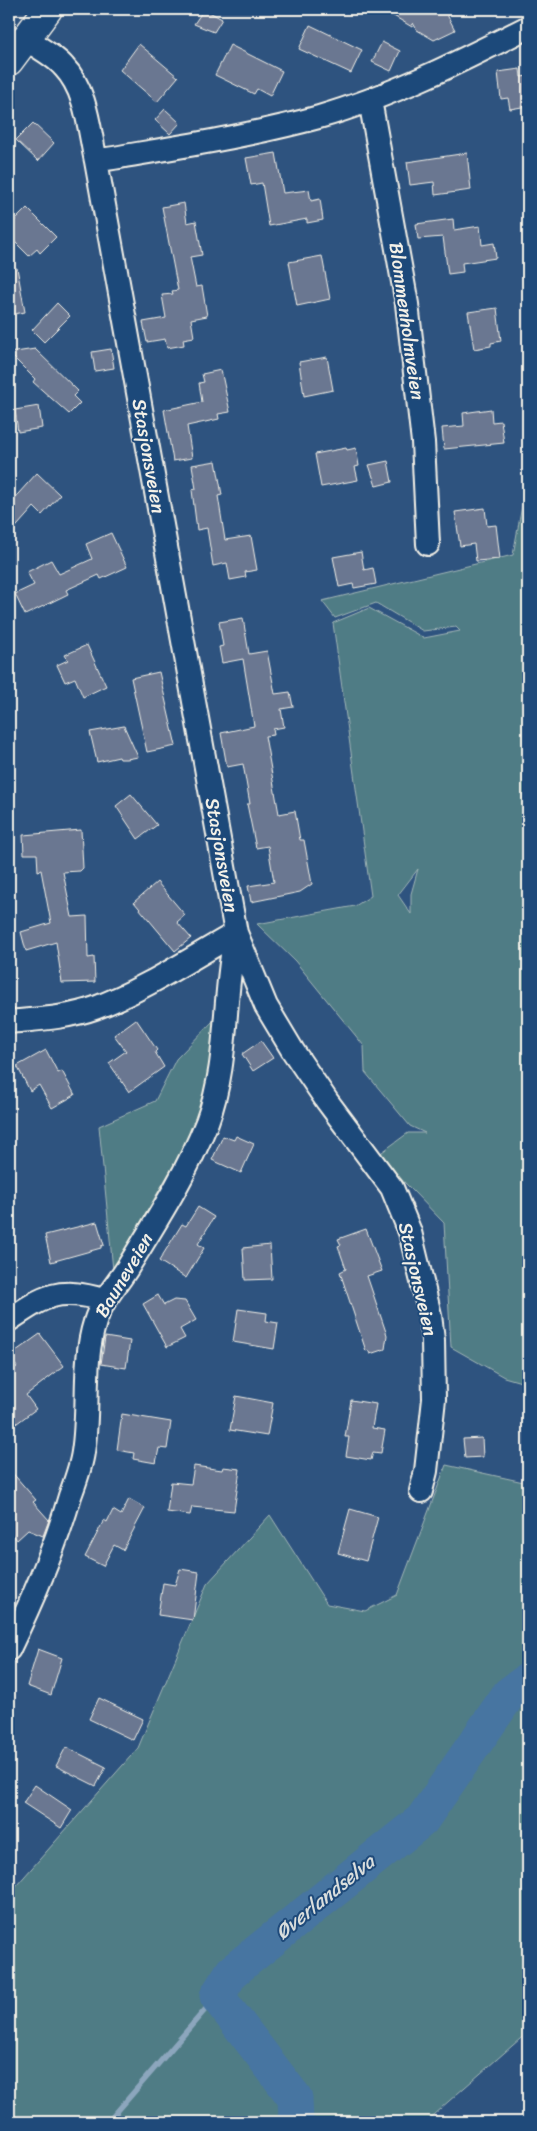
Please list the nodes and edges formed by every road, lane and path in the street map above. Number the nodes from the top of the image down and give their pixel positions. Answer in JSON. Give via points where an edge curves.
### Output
{"nodes":[{"id":1,"x":48,"y":9,"type":"edge"},
{"id":2,"x":528,"y":28,"type":"edge"},
{"id":3,"x":27,"y":40,"type":"junction"},
{"id":4,"x":9,"y":61,"type":"edge"},
{"id":5,"x":370,"y":100,"type":"junction"},
{"id":6,"x":96,"y":161,"type":"junction"},
{"id":7,"x":428,"y":544,"type":"dead end"},
{"id":8,"x":236,"y":933,"type":"junction"},
{"id":9,"x":9,"y":1022,"type":"edge"},
{"id":10,"x":104,"y":1300,"type":"junction"},
{"id":11,"x":9,"y":1320,"type":"edge"},
{"id":12,"x":421,"y":1491,"type":"dead end"},
{"id":13,"x":9,"y":1649,"type":"edge"}],
"edges":[{"from":1,"to":3,"type":"main road"},
{"from":2,"to":5,"type":"street","via":[[447,68]]},
{"from":3,"to":4,"type":"main road"},
{"from":3,"to":6,"type":"street","name":"Stasjonsveien","via":[[64,66],[76,82]]},
{"from":5,"to":6,"type":"street","via":[[254,133]]},
{"from":5,"to":7,"type":"street","name":"Blommenholmveien","via":[[407,304],[423,442]]},
{"from":6,"to":8,"type":"street","name":"Stasjonsveien"},
{"from":8,"to":9,"type":"street","name":"Stasjonsveien","via":[[95,1008],[59,1018]]},
{"from":8,"to":10,"type":"street","name":"Bauneveien","via":[[229,965],[220,1084],[207,1122],[157,1220]]},
{"from":8,"to":12,"type":"street","name":"Stasjonsveien","via":[[266,1006],[322,1094],[392,1188],[410,1232],[433,1340],[434,1399]]},
{"from":10,"to":11,"type":"street","via":[[81,1294],[56,1294]]},
{"from":10,"to":13,"type":"street","name":"Bauneveien","via":[[90,1345],[83,1453],[50,1561]]}]}
